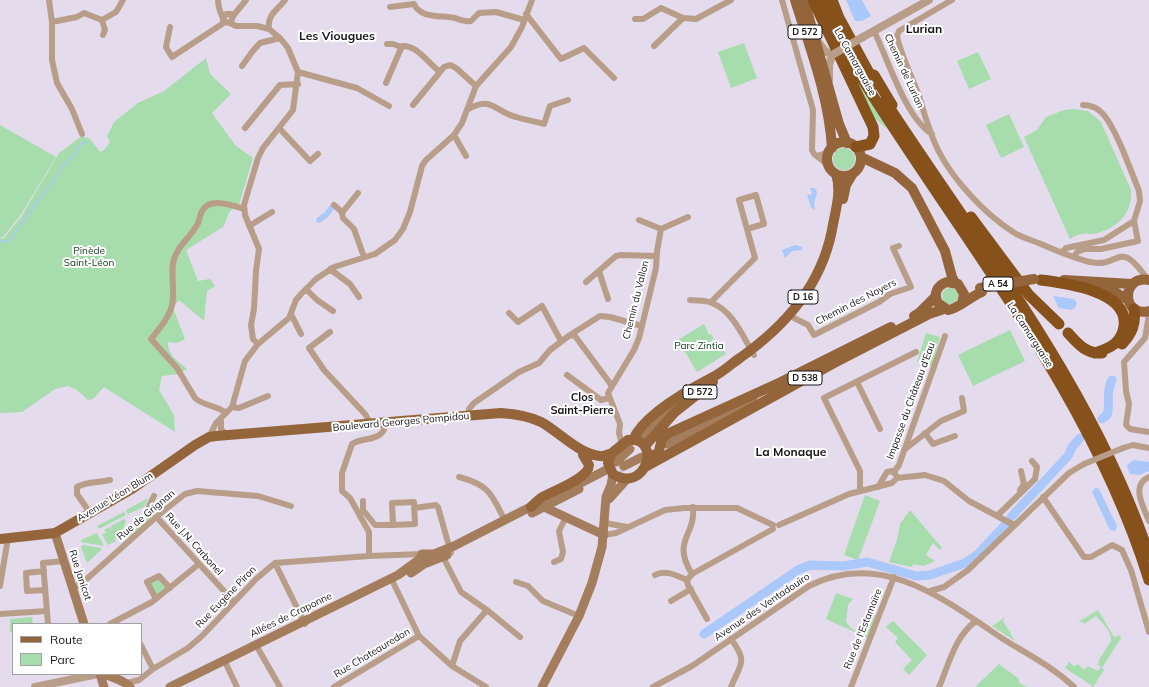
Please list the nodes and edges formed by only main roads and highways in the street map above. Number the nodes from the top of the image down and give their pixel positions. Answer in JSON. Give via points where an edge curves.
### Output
{"nodes":[{"id":1,"x":795,"y":0,"type":"edge"},
{"id":2,"x":804,"y":0,"type":"edge"},
{"id":3,"x":813,"y":0,"type":"edge"},
{"id":4,"x":824,"y":0,"type":"edge"},
{"id":5,"x":832,"y":0,"type":"edge"},
{"id":6,"x":857,"y":52,"type":"junction"},
{"id":7,"x":818,"y":62,"type":"junction"},
{"id":8,"x":855,"y":149,"type":"junction"},
{"id":9,"x":831,"y":150,"type":"junction"},
{"id":10,"x":890,"y":170,"type":"junction"},
{"id":11,"x":854,"y":172,"type":"junction"},
{"id":12,"x":836,"y":174,"type":"junction"},
{"id":13,"x":939,"y":242,"type":"junction"},
{"id":14,"x":1037,"y":280,"type":"junction"},
{"id":15,"x":1148,"y":280,"type":"edge"},
{"id":16,"x":1089,"y":282,"type":"junction"},
{"id":17,"x":943,"y":283,"type":"junction"},
{"id":18,"x":1134,"y":283,"type":"junction"},
{"id":19,"x":958,"y":284,"type":"junction"},
{"id":20,"x":981,"y":290,"type":"junction"},
{"id":21,"x":936,"y":296,"type":"junction"},
{"id":22,"x":962,"y":303,"type":"junction"},
{"id":23,"x":944,"y":309,"type":"junction"},
{"id":24,"x":1141,"y":309,"type":"edge"},
{"id":25,"x":1059,"y":324,"type":"dead end"},
{"id":26,"x":1068,"y":333,"type":"dead end"},
{"id":27,"x":869,"y":342,"type":"junction"},
{"id":28,"x":752,"y":352,"type":"junction"},
{"id":29,"x":1095,"y":354,"type":"junction"},
{"id":30,"x":834,"y":363,"type":"junction"},
{"id":31,"x":781,"y":382,"type":"junction"},
{"id":32,"x":746,"y":403,"type":"junction"},
{"id":33,"x":213,"y":437,"type":"joint"},
{"id":34,"x":667,"y":444,"type":"dead end"},
{"id":35,"x":637,"y":447,"type":"junction"},
{"id":36,"x":580,"y":451,"type":"junction"},
{"id":37,"x":612,"y":467,"type":"junction"},
{"id":38,"x":645,"y":467,"type":"junction"},
{"id":39,"x":627,"y":479,"type":"junction"},
{"id":40,"x":561,"y":497,"type":"junction"},
{"id":41,"x":606,"y":502,"type":"junction"},
{"id":42,"x":531,"y":506,"type":"junction"},
{"id":43,"x":544,"y":506,"type":"junction"},
{"id":44,"x":55,"y":533,"type":"junction"},
{"id":45,"x":604,"y":534,"type":"junction"},
{"id":46,"x":4,"y":539,"type":"edge"},
{"id":47,"x":447,"y":552,"type":"junction"},
{"id":48,"x":1149,"y":555,"type":"edge"},
{"id":49,"x":1149,"y":580,"type":"edge"},
{"id":50,"x":84,"y":623,"type":"edge"},
{"id":51,"x":257,"y":646,"type":"junction"},
{"id":52,"x":561,"y":652,"type":"junction"},
{"id":53,"x":100,"y":675,"type":"edge"},
{"id":54,"x":105,"y":675,"type":"edge"},
{"id":55,"x":117,"y":681,"type":"junction"},
{"id":56,"x":128,"y":685,"type":"edge"},
{"id":57,"x":104,"y":687,"type":"edge"},
{"id":58,"x":108,"y":687,"type":"edge"},
{"id":59,"x":170,"y":687,"type":"edge"},
{"id":60,"x":180,"y":687,"type":"edge"},
{"id":61,"x":542,"y":687,"type":"edge"},
{"id":62,"x":548,"y":687,"type":"edge"}],
"edges":[{"from":1,"to":7,"type":"main road","number":"D 572"},
{"from":2,"to":7,"type":"main road","number":"D 572"},
{"from":3,"to":8,"type":"highway","via":[[873,127],[874,136],[870,144]]},
{"from":4,"to":49,"type":"highway","name":"La Camarguaise","number":"A 54","via":[[851,60],[870,92],[1034,340],[1074,407],[1115,489]]},
{"from":5,"to":6,"type":"highway","name":"La Camarguaise","number":"A 54"},
{"from":6,"to":25,"type":"highway","via":[[938,173],[977,226],[1029,295]]},
{"from":6,"to":48,"type":"highway","name":"La Camarguaise","number":"A 54","via":[[886,102],[1061,368],[1116,472]]},
{"from":7,"to":8,"type":"main road","number":"D 572","via":[[830,89],[839,124]]},
{"from":7,"to":9,"type":"main road","number":"D 572","via":[[828,113]]},
{"from":8,"to":9,"type":"main road","via":[[842,143]]},
{"from":8,"to":10,"type":"main road"},
{"from":8,"to":11,"type":"main road"},
{"from":9,"to":12,"type":"main road","via":[[828,165]]},
{"from":10,"to":11,"type":"main road"},
{"from":10,"to":13,"type":"main road","via":[[906,180],[912,188]]},
{"from":11,"to":12,"type":"main road","via":[[841,176]]},
{"from":11,"to":28,"type":"main road","number":"D 16","via":[[844,193],[833,244],[819,281],[794,318]]},
{"from":12,"to":28,"type":"main road","number":"D 16","via":[[839,184],[834,218],[817,275],[809,290],[787,318]]},
{"from":13,"to":17,"type":"main road","via":[[944,267]]},
{"from":13,"to":19,"type":"main road","via":[[945,251],[952,277]]},
{"from":14,"to":16,"type":"main road"},
{"from":14,"to":20,"type":"main road","bridge":true},
{"from":14,"to":29,"type":"highway","via":[[1065,283],[1094,292],[1112,299],[1121,310],[1125,322],[1123,334],[1117,343]]},
{"from":15,"to":18,"type":"main road"},
{"from":16,"to":18,"type":"main road"},
{"from":16,"to":24,"type":"main road","via":[[1115,292]]},
{"from":17,"to":19,"type":"main road"},
{"from":17,"to":21,"type":"main road","via":[[938,288]]},
{"from":18,"to":24,"type":"main road","via":[[1128,294]]},
{"from":19,"to":20,"type":"main road","via":[[966,289]]},
{"from":19,"to":22,"type":"main road","via":[[964,294]]},
{"from":20,"to":22,"type":"main road"},
{"from":21,"to":23,"type":"main road"},
{"from":21,"to":27,"type":"main road","number":"D 538","via":[[919,313]]},
{"from":22,"to":23,"type":"main road","via":[[956,308]]},
{"from":23,"to":27,"type":"main road","number":"D 538"},
{"from":24,"to":29,"type":"highway","via":[[1128,338],[1112,352]]},
{"from":26,"to":29,"type":"highway","via":[[1084,349]]},
{"from":27,"to":30,"type":"main road","number":"D 538"},
{"from":27,"to":31,"type":"main road","number":"D 538"},
{"from":28,"to":35,"type":"main road","number":"D 572","via":[[675,412]]},
{"from":28,"to":35,"type":"main road","number":"D 16","via":[[676,398],[658,412],[639,429]]},
{"from":30,"to":32,"type":"main road"},
{"from":30,"to":38,"type":"main road","number":"D 538"},
{"from":31,"to":32,"type":"main road"},
{"from":31,"to":35,"type":"main road","number":"D 538","via":[[667,434],[662,439],[658,454]]},
{"from":32,"to":34,"type":"main road"},
{"from":33,"to":36,"type":"main road","name":"Boulevard Georges Pompidou","via":[[501,413],[528,417],[550,427]]},
{"from":33,"to":44,"type":"main road","name":"Avenue Léon Blum","via":[[195,445],[132,489]]},
{"from":35,"to":37,"type":"main road"},
{"from":35,"to":37,"type":"main road"},
{"from":35,"to":38,"type":"main road"},
{"from":36,"to":37,"type":"main road","name":"Boulevard Georges Pompidou"},
{"from":36,"to":42,"type":"main road","via":[[589,465],[587,472]]},
{"from":37,"to":39,"type":"main road","name":"Boulevard Georges Pompidou"},
{"from":37,"to":40,"type":"main road","name":"Allées de Craponne"},
{"from":37,"to":41,"type":"main road"},
{"from":37,"to":42,"type":"main road","name":"Allées de Craponne"},
{"from":38,"to":39,"type":"main road","via":[[642,472]]},
{"from":39,"to":41,"type":"main road"},
{"from":40,"to":42,"type":"main road"},
{"from":40,"to":43,"type":"main road","name":"Allées de Craponne"},
{"from":41,"to":45,"type":"main road"},
{"from":42,"to":47,"type":"main road","name":"Allées de Craponne","via":[[505,521],[486,528]]},
{"from":43,"to":45,"type":"main road"},
{"from":43,"to":47,"type":"main road","name":"Allées de Craponne"},
{"from":44,"to":46,"type":"main road"},
{"from":44,"to":50,"type":"main road","name":"Rue Janicot"},
{"from":45,"to":52,"type":"main road","via":[[592,583]]},
{"from":47,"to":51,"type":"main road","name":"Allées de Craponne","via":[[425,559],[391,580]]},
{"from":51,"to":59,"type":"main road","name":"Allées de Craponne"},
{"from":51,"to":60,"type":"main road","name":"Allées de Craponne"},
{"from":52,"to":61,"type":"main road"},
{"from":52,"to":62,"type":"main road"},
{"from":53,"to":57,"type":"main road"},
{"from":54,"to":55,"type":"main road"},
{"from":55,"to":56,"type":"main road"},
{"from":55,"to":58,"type":"main road"}]}
